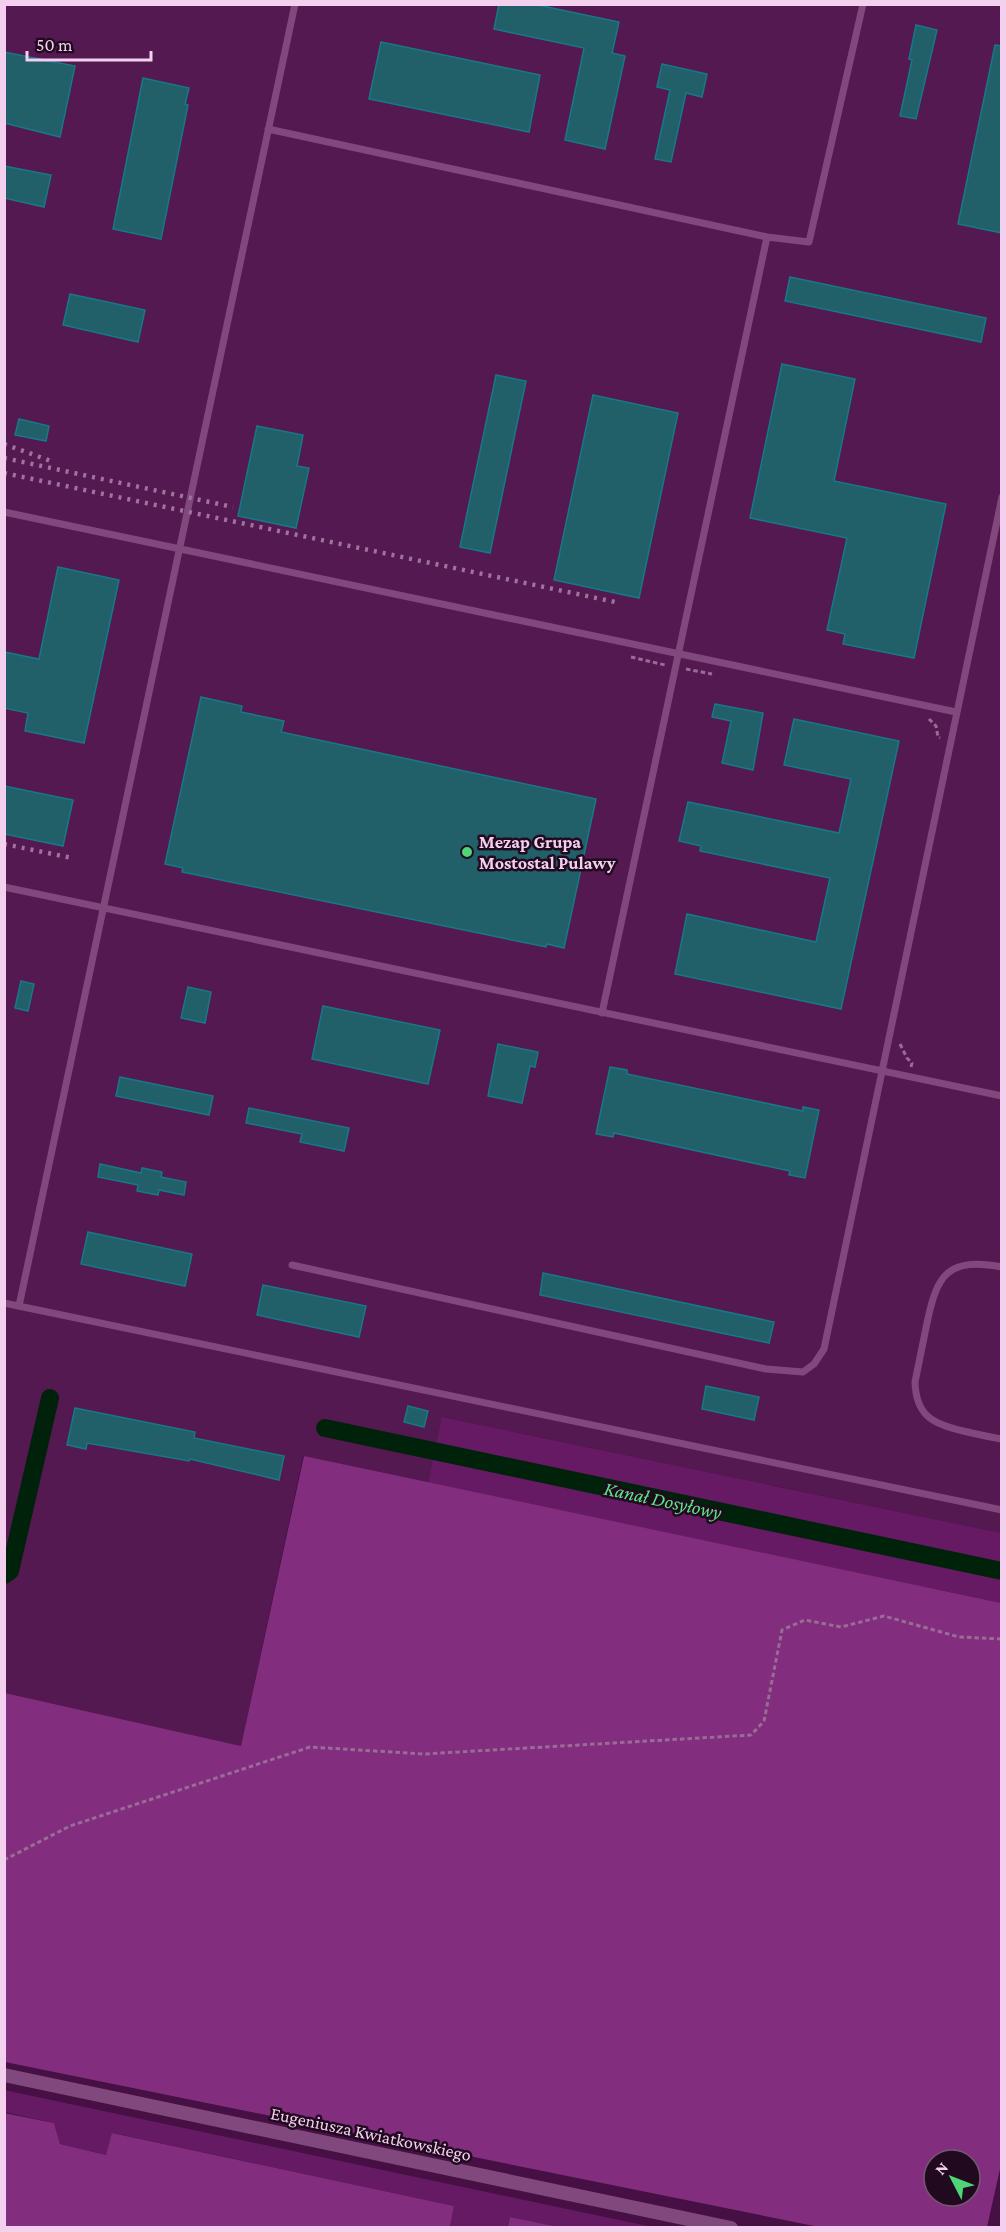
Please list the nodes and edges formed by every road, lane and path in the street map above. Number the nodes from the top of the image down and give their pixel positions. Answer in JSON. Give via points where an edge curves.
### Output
{"nodes":[{"id":1,"x":295,"y":4,"type":"edge"},
{"id":2,"x":863,"y":4,"type":"edge"},
{"id":3,"x":268,"y":129,"type":"junction"},
{"id":4,"x":767,"y":237,"type":"junction"},
{"id":5,"x":1002,"y":497,"type":"edge"},
{"id":6,"x":4,"y":512,"type":"edge"},
{"id":7,"x":179,"y":549,"type":"junction"},
{"id":8,"x":678,"y":653,"type":"junction"},
{"id":9,"x":956,"y":712,"type":"junction"},
{"id":10,"x":4,"y":887,"type":"edge"},
{"id":11,"x":104,"y":908,"type":"junction"},
{"id":12,"x":602,"y":1012,"type":"junction"},
{"id":13,"x":882,"y":1071,"type":"junction"},
{"id":14,"x":1002,"y":1096,"type":"edge"},
{"id":15,"x":292,"y":1265,"type":"dead end"},
{"id":16,"x":1002,"y":1267,"type":"edge"},
{"id":17,"x":4,"y":1303,"type":"edge"},
{"id":18,"x":19,"y":1306,"type":"junction"},
{"id":19,"x":1002,"y":1439,"type":"edge"},
{"id":20,"x":1002,"y":1510,"type":"edge"},
{"id":21,"x":1002,"y":1639,"type":"edge"},
{"id":22,"x":4,"y":1860,"type":"edge"},
{"id":23,"x":4,"y":2075,"type":"edge"},
{"id":24,"x":731,"y":2228,"type":"edge"}],
"edges":[{"from":1,"to":3,"type":"lane"},
{"from":2,"to":4,"type":"lane","via":[[809,242]]},
{"from":3,"to":4,"type":"lane"},
{"from":3,"to":7,"type":"lane"},
{"from":4,"to":8,"type":"lane"},
{"from":5,"to":9,"type":"lane"},
{"from":6,"to":7,"type":"lane"},
{"from":7,"to":8,"type":"lane"},
{"from":7,"to":11,"type":"lane"},
{"from":8,"to":9,"type":"lane"},
{"from":8,"to":12,"type":"lane"},
{"from":9,"to":13,"type":"lane"},
{"from":10,"to":11,"type":"lane"},
{"from":11,"to":12,"type":"lane"},
{"from":11,"to":18,"type":"lane"},
{"from":12,"to":13,"type":"lane"},
{"from":13,"to":14,"type":"lane"},
{"from":13,"to":15,"type":"lane","via":[[824,1348],[814,1364],[803,1372],[766,1369]]},
{"from":16,"to":19,"type":"lane","via":[[971,1263],[945,1275],[933,1293],[915,1397],[930,1419],[941,1425]]},
{"from":17,"to":18,"type":"lane"},
{"from":18,"to":20,"type":"lane"},
{"from":21,"to":22,"type":"path","via":[[959,1637],[884,1616],[841,1627],[805,1620],[782,1630],[764,1721],[751,1735],[424,1754],[310,1747],[70,1826]]},
{"from":23,"to":24,"type":"street","name":"Eugeniusza Kwiatkowskiego"}]}
